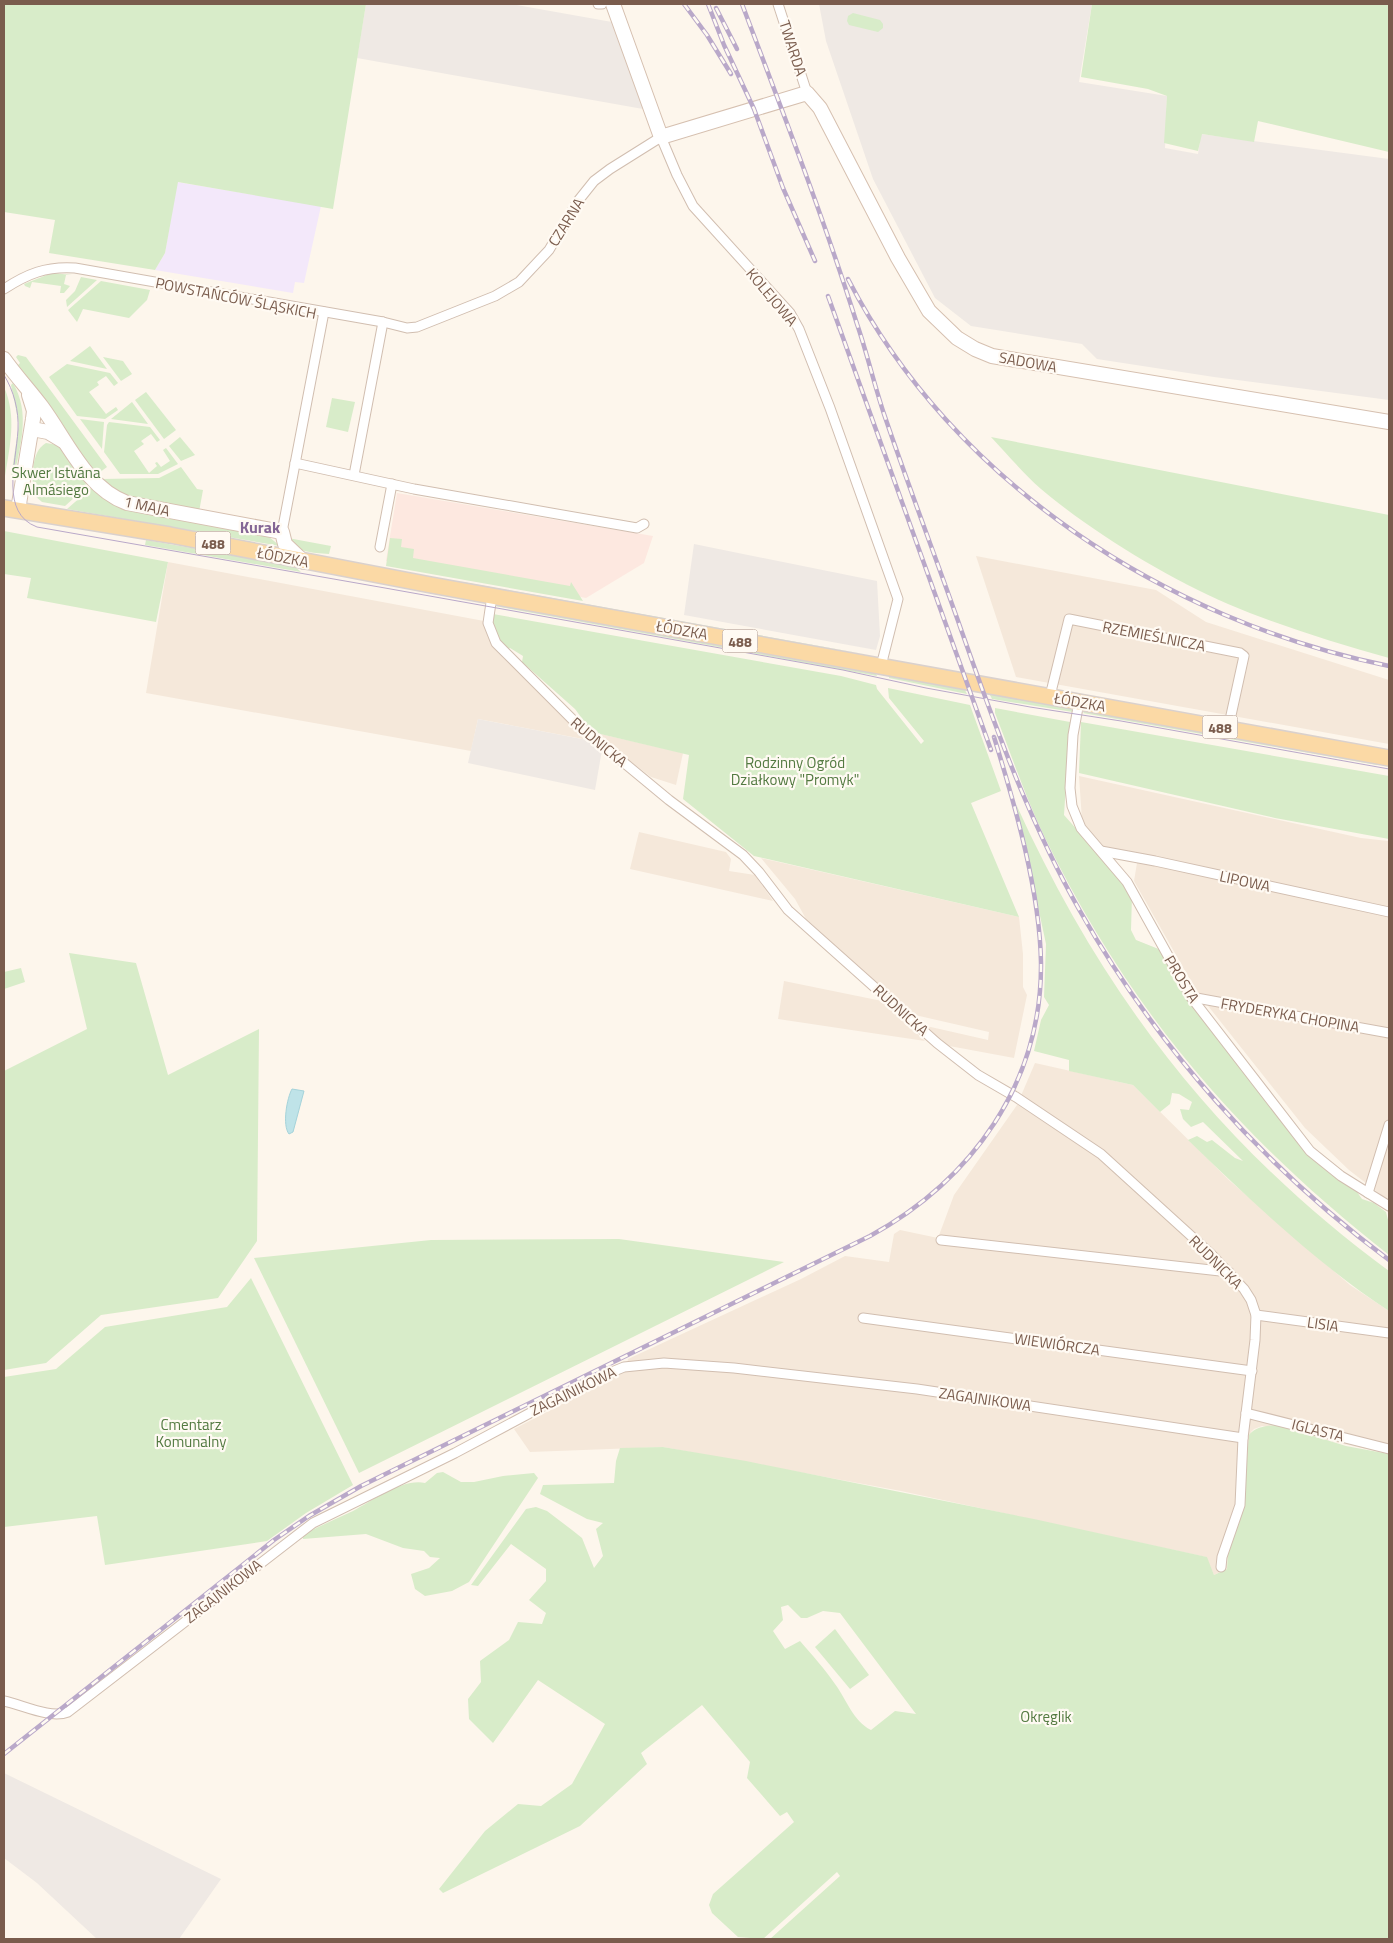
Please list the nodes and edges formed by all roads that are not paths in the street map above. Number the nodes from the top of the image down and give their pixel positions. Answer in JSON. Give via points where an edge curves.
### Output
{"nodes":[{"id":1,"x":598,"y":4,"type":"edge"},
{"id":2,"x":602,"y":4,"type":"edge"},
{"id":3,"x":613,"y":4,"type":"edge"},
{"id":4,"x":778,"y":4,"type":"edge"},
{"id":5,"x":807,"y":93,"type":"junction"},
{"id":6,"x":661,"y":137,"type":"junction"},
{"id":7,"x":4,"y":289,"type":"edge"},
{"id":8,"x":324,"y":312,"type":"junction"},
{"id":9,"x":383,"y":322,"type":"junction"},
{"id":10,"x":4,"y":359,"type":"edge"},
{"id":11,"x":25,"y":387,"type":"junction"},
{"id":12,"x":1389,"y":422,"type":"edge"},
{"id":13,"x":32,"y":429,"type":"junction"},
{"id":14,"x":66,"y":443,"type":"junction"},
{"id":15,"x":295,"y":463,"type":"junction"},
{"id":16,"x":354,"y":474,"type":"junction"},
{"id":17,"x":392,"y":484,"type":"junction"},
{"id":18,"x":11,"y":509,"type":"edge"},
{"id":19,"x":644,"y":524,"type":"dead end"},
{"id":20,"x":282,"y":532,"type":"junction"},
{"id":21,"x":380,"y":547,"type":"dead end"},
{"id":22,"x":304,"y":562,"type":"junction"},
{"id":23,"x":492,"y":596,"type":"junction"},
{"id":24,"x":881,"y":666,"type":"junction"},
{"id":25,"x":1050,"y":696,"type":"junction"},
{"id":26,"x":1079,"y":702,"type":"junction"},
{"id":27,"x":1228,"y":729,"type":"junction"},
{"id":28,"x":1389,"y":758,"type":"edge"},
{"id":29,"x":1100,"y":852,"type":"junction"},
{"id":30,"x":1389,"y":912,"type":"edge"},
{"id":31,"x":1191,"y":998,"type":"junction"},
{"id":32,"x":1389,"y":1033,"type":"edge"},
{"id":33,"x":1389,"y":1125,"type":"edge"},
{"id":34,"x":1368,"y":1194,"type":"junction"},
{"id":35,"x":1389,"y":1206,"type":"edge"},
{"id":36,"x":942,"y":1240,"type":"dead end"},
{"id":37,"x":1230,"y":1272,"type":"junction"},
{"id":38,"x":1256,"y":1316,"type":"junction"},
{"id":39,"x":863,"y":1318,"type":"dead end"},
{"id":40,"x":1389,"y":1333,"type":"edge"},
{"id":41,"x":1252,"y":1371,"type":"junction"},
{"id":42,"x":1246,"y":1413,"type":"junction"},
{"id":43,"x":1243,"y":1438,"type":"junction"},
{"id":44,"x":1389,"y":1448,"type":"edge"},
{"id":45,"x":1221,"y":1567,"type":"dead end"},
{"id":46,"x":4,"y":1701,"type":"edge"}],
"edges":[{"from":1,"to":2,"type":"street"},
{"from":3,"to":6,"type":"street","name":"KOLEJOWA"},
{"from":4,"to":5,"type":"street","name":"TWARDA"},
{"from":5,"to":6,"type":"street","name":"CZARNA"},
{"from":5,"to":12,"type":"street","name":"SADOWA","via":[[820,108],[922,302],[946,330],[965,344],[992,356]]},
{"from":6,"to":9,"type":"street","name":"CZARNA","via":[[594,181],[549,250],[519,282],[495,296],[417,327]]},
{"from":6,"to":24,"type":"street","name":"KOLEJOWA","via":[[693,206],[790,313],[799,329],[898,599]]},
{"from":7,"to":8,"type":"street","name":"POWSTAŃCÓW ŚLĄSKICH","via":[[40,270],[58,267]]},
{"from":8,"to":9,"type":"street","name":"CZARNA"},
{"from":8,"to":15,"type":"street","name":"POWSTAŃCÓW ŚLĄSKICH"},
{"from":9,"to":16,"type":"street"},
{"from":10,"to":11,"type":"street","name":"1 MAJA"},
{"from":11,"to":13,"type":"street","name":"1 MAJA","via":[[34,412]]},
{"from":11,"to":14,"type":"street","name":"1 MAJA"},
{"from":13,"to":14,"type":"street","via":[[48,432]]},
{"from":13,"to":18,"type":"street","name":"1 MAJA"},
{"from":14,"to":20,"type":"street","name":"1 MAJA","via":[[98,486],[120,500]]},
{"from":15,"to":16,"type":"street"},
{"from":15,"to":20,"type":"street","name":"POWSTAŃCÓW ŚLĄSKICH"},
{"from":16,"to":17,"type":"street"},
{"from":17,"to":19,"type":"street","via":[[638,528]]},
{"from":17,"to":21,"type":"street"},
{"from":18,"to":22,"type":"main road","name":"ŁÓDZKA","number":"488","via":[[170,535]]},
{"from":20,"to":22,"type":"street","via":[[285,544]]},
{"from":22,"to":23,"type":"main road","name":"ŁÓDZKA","number":"488"},
{"from":23,"to":24,"type":"main road","name":"ŁÓDZKA","number":"488"},
{"from":23,"to":37,"type":"street","name":"RUDNICKA","via":[[488,622],[496,643],[576,723],[669,800],[743,855],[788,910],[937,1043],[978,1075],[1101,1154]]},
{"from":24,"to":25,"type":"main road","name":"ŁÓDZKA","number":"488"},
{"from":25,"to":26,"type":"main road","name":"ŁÓDZKA","number":"488"},
{"from":25,"to":27,"type":"street","name":"RZEMIEŚLNICZA","via":[[1068,619],[1240,653],[1244,656]]},
{"from":26,"to":27,"type":"main road","name":"ŁÓDZKA","number":"488"},
{"from":26,"to":29,"type":"street","name":"PROSTA","via":[[1073,734],[1070,797],[1081,828]]},
{"from":27,"to":28,"type":"main road","name":"ŁÓDZKA","number":"488"},
{"from":29,"to":30,"type":"street","name":"LIPOWA"},
{"from":29,"to":31,"type":"street","name":"PROSTA","via":[[1127,882]]},
{"from":31,"to":32,"type":"street","name":"FRYDERYKA CHOPINA"},
{"from":31,"to":34,"type":"street","name":"PROSTA","via":[[1310,1151]]},
{"from":33,"to":34,"type":"street"},
{"from":34,"to":35,"type":"street","name":"PROSTA"},
{"from":36,"to":37,"type":"street"},
{"from":37,"to":38,"type":"street","name":"RUDNICKA","via":[[1248,1295]]},
{"from":38,"to":40,"type":"street","name":"LISIA"},
{"from":38,"to":41,"type":"street","name":"RUDNICKA"},
{"from":39,"to":41,"type":"street","name":"WIEWIÓRCZA"},
{"from":41,"to":42,"type":"street","name":"RUDNICKA"},
{"from":42,"to":43,"type":"street","name":"RUDNICKA"},
{"from":42,"to":44,"type":"street","name":"IGLASTA"},
{"from":43,"to":45,"type":"street","name":"RUDNICKA","via":[[1240,1505]]},
{"from":43,"to":46,"type":"street","name":"ZAGAJNIKOWA","via":[[917,1389],[734,1368],[664,1363],[624,1367],[592,1380],[313,1523],[73,1710],[64,1714],[49,1713]]}]}
